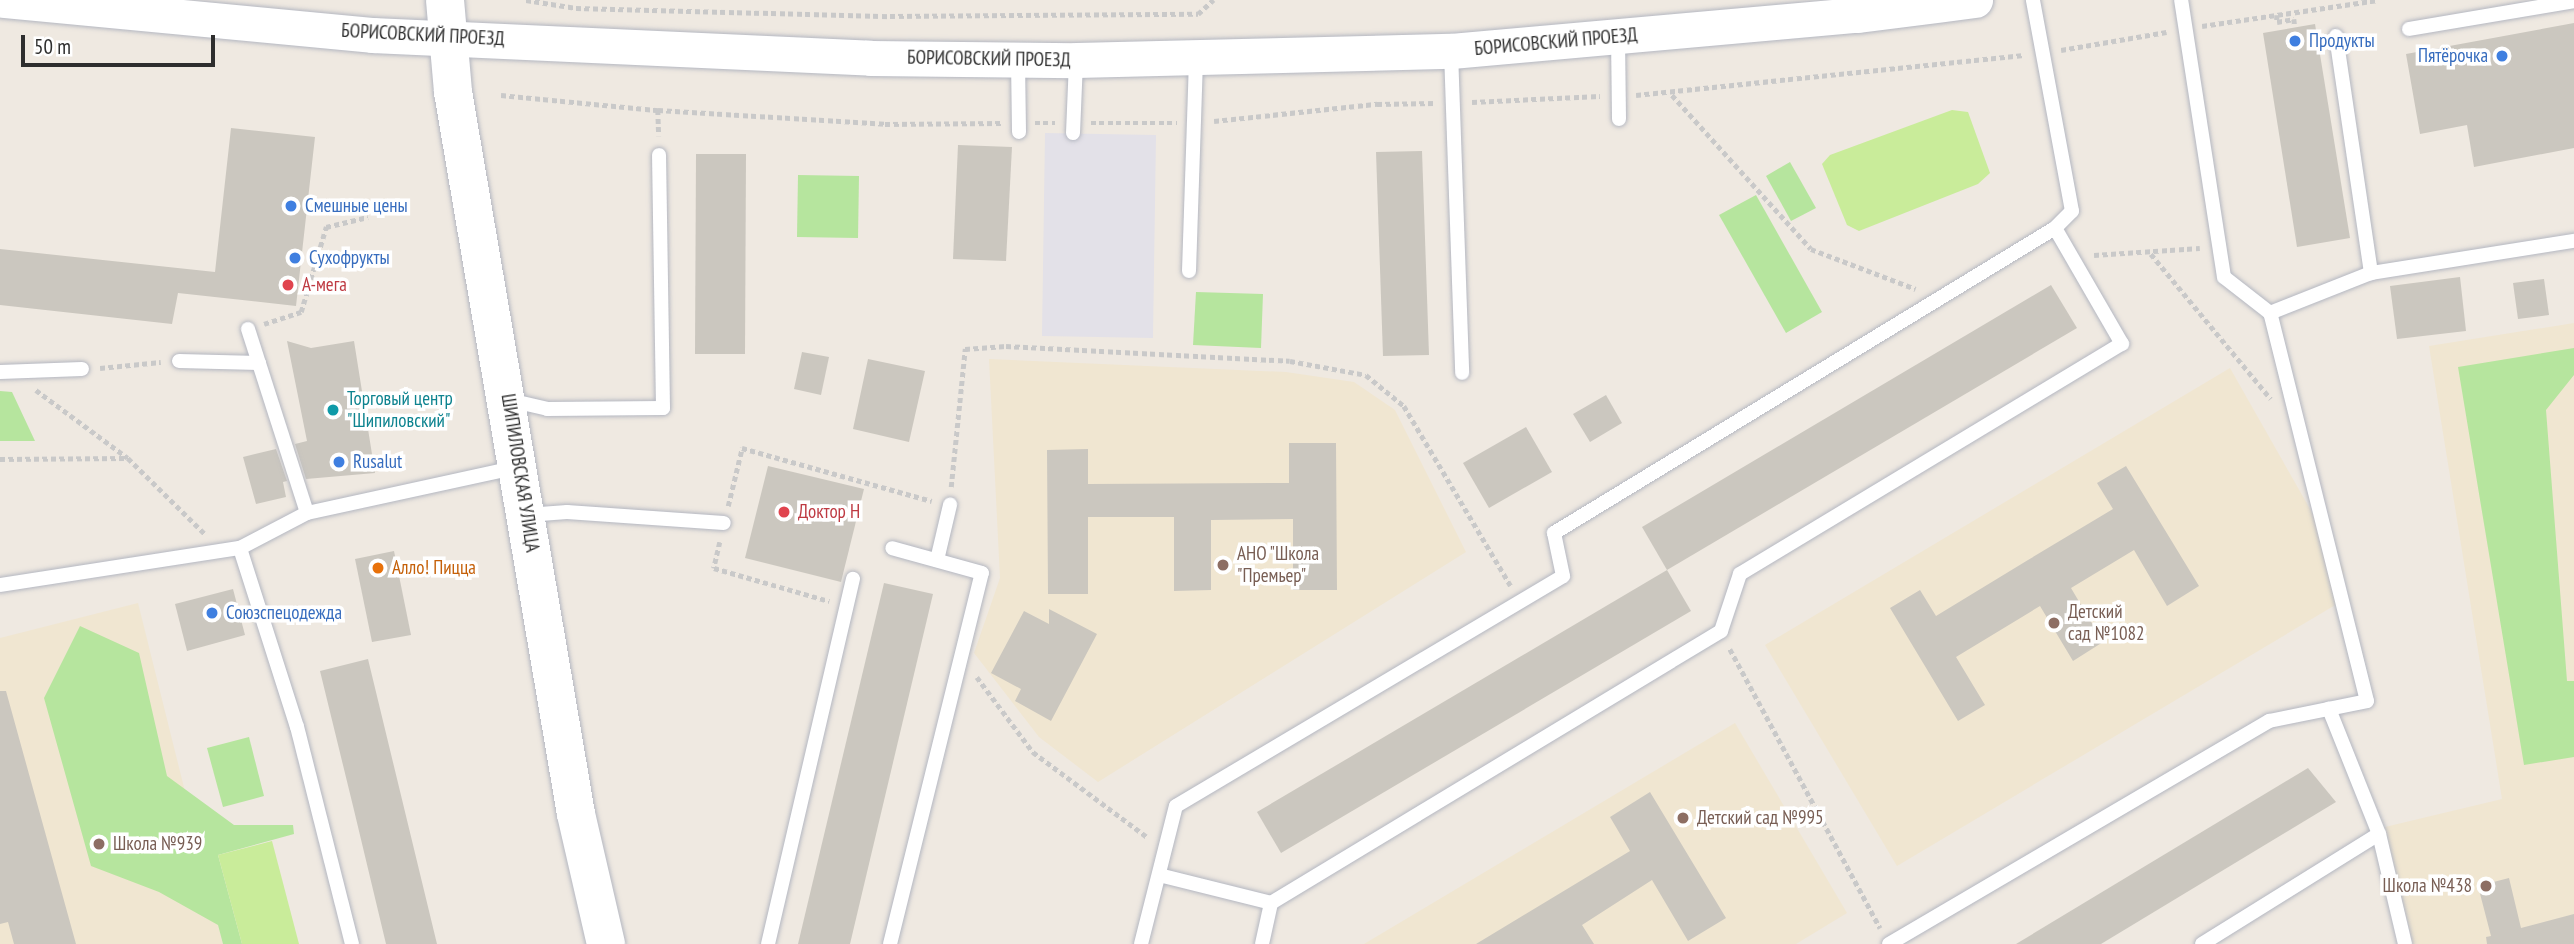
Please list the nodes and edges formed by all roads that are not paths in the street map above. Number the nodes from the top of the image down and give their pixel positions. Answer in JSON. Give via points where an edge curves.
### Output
{"nodes":[{"id":1,"x":3,"y":0,"type":"edge"},
{"id":2,"x":446,"y":0,"type":"edge"},
{"id":3,"x":1975,"y":0,"type":"edge"},
{"id":4,"x":2033,"y":0,"type":"edge"},
{"id":5,"x":2181,"y":0,"type":"edge"},
{"id":6,"x":2574,"y":1,"type":"edge"},
{"id":7,"x":2409,"y":29,"type":"dead end"},
{"id":8,"x":2336,"y":36,"type":"dead end"},
{"id":9,"x":447,"y":37,"type":"junction"},
{"id":10,"x":1618,"y":37,"type":"junction"},
{"id":11,"x":1451,"y":51,"type":"junction"},
{"id":12,"x":1018,"y":60,"type":"junction"},
{"id":13,"x":1076,"y":60,"type":"junction"},
{"id":14,"x":1196,"y":60,"type":"junction"},
{"id":15,"x":1619,"y":119,"type":"dead end"},
{"id":16,"x":1019,"y":132,"type":"dead end"},
{"id":17,"x":1073,"y":133,"type":"dead end"},
{"id":18,"x":659,"y":155,"type":"road end"},
{"id":19,"x":2055,"y":228,"type":"junction"},
{"id":20,"x":2574,"y":241,"type":"edge"},
{"id":21,"x":1189,"y":271,"type":"dead end"},
{"id":22,"x":2371,"y":273,"type":"junction"},
{"id":23,"x":2270,"y":313,"type":"junction"},
{"id":24,"x":248,"y":329,"type":"road end"},
{"id":25,"x":179,"y":361,"type":"road end"},
{"id":26,"x":259,"y":363,"type":"junction"},
{"id":27,"x":82,"y":369,"type":"road end"},
{"id":28,"x":6,"y":372,"type":"edge"},
{"id":29,"x":1462,"y":373,"type":"dead end"},
{"id":30,"x":509,"y":400,"type":"junction"},
{"id":31,"x":518,"y":467,"type":"junction"},
{"id":32,"x":950,"y":506,"type":"road end"},
{"id":33,"x":307,"y":513,"type":"junction"},
{"id":34,"x":527,"y":515,"type":"junction"},
{"id":35,"x":724,"y":523,"type":"road end"},
{"id":36,"x":240,"y":548,"type":"junction"},
{"id":37,"x":892,"y":548,"type":"dead end"},
{"id":38,"x":936,"y":560,"type":"junction"},
{"id":39,"x":853,"y":579,"type":"dead end"},
{"id":40,"x":0,"y":585,"type":"edge"},
{"id":41,"x":2329,"y":709,"type":"junction"},
{"id":42,"x":2379,"y":834,"type":"junction"},
{"id":43,"x":1159,"y":875,"type":"junction"},
{"id":44,"x":1271,"y":903,"type":"junction"},
{"id":45,"x":1885,"y":938,"type":"edge"},
{"id":46,"x":352,"y":944,"type":"edge"},
{"id":47,"x":606,"y":944,"type":"edge"},
{"id":48,"x":768,"y":944,"type":"edge"},
{"id":49,"x":890,"y":944,"type":"edge"},
{"id":50,"x":1141,"y":944,"type":"edge"},
{"id":51,"x":1262,"y":944,"type":"edge"},
{"id":52,"x":2202,"y":944,"type":"edge"},
{"id":53,"x":2405,"y":944,"type":"edge"}],
"edges":[{"from":1,"to":9,"type":"street","name":"БОРИСОВСКИЙ ПРОЕЗД","via":[[372,35]]},
{"from":2,"to":9,"type":"main road","name":"ШИПИЛОВСКАЯ УЛИЦА"},
{"from":3,"to":10,"type":"street","name":"БОРИСОВСКИЙ ПРОЕЗД"},
{"from":4,"to":19,"type":"lane","via":[[2072,211]]},
{"from":5,"to":23,"type":"lane","via":[[2224,277]]},
{"from":6,"to":7,"type":"lane"},
{"from":8,"to":22,"type":"lane"},
{"from":9,"to":12,"type":"street","name":"БОРИСОВСКИЙ ПРОЕЗД","via":[[870,58]]},
{"from":9,"to":30,"type":"main road","name":"ШИПИЛОВСКАЯ УЛИЦА"},
{"from":10,"to":11,"type":"street","name":"БОРИСОВСКИЙ ПРОЕЗД"},
{"from":10,"to":15,"type":"lane"},
{"from":11,"to":14,"type":"street","name":"БОРИСОВСКИЙ ПРОЕЗД"},
{"from":11,"to":29,"type":"lane"},
{"from":12,"to":13,"type":"street","name":"БОРИСОВСКИЙ ПРОЕЗД"},
{"from":12,"to":16,"type":"lane"},
{"from":13,"to":14,"type":"street","name":"БОРИСОВСКИЙ ПРОЕЗД"},
{"from":13,"to":17,"type":"lane"},
{"from":14,"to":21,"type":"lane"},
{"from":18,"to":30,"type":"lane","via":[[663,408],[547,409]]},
{"from":19,"to":43,"type":"lane","via":[[1554,533],[1563,576],[1176,806]]},
{"from":19,"to":44,"type":"lane","via":[[2122,344],[1740,574],[1721,631]]},
{"from":20,"to":22,"type":"lane"},
{"from":22,"to":23,"type":"lane"},
{"from":23,"to":41,"type":"lane","via":[[2367,701]]},
{"from":24,"to":26,"type":"lane"},
{"from":25,"to":26,"type":"lane"},
{"from":26,"to":33,"type":"lane"},
{"from":27,"to":28,"type":"lane"},
{"from":30,"to":31,"type":"main road","name":"ШИПИЛОВСКАЯ УЛИЦА"},
{"from":31,"to":33,"type":"lane"},
{"from":31,"to":34,"type":"main road","name":"ШИПИЛОВСКАЯ УЛИЦА"},
{"from":32,"to":38,"type":"lane"},
{"from":33,"to":36,"type":"lane"},
{"from":34,"to":35,"type":"lane","via":[[567,512]]},
{"from":34,"to":47,"type":"main road","name":"ШИПИЛОВСКАЯ УЛИЦА","via":[[576,814]]},
{"from":36,"to":40,"type":"lane"},
{"from":36,"to":46,"type":"lane","via":[[297,727]]},
{"from":37,"to":38,"type":"lane"},
{"from":38,"to":49,"type":"lane","via":[[982,573]]},
{"from":39,"to":48,"type":"lane"},
{"from":41,"to":42,"type":"lane"},
{"from":41,"to":45,"type":"lane","via":[[2269,721]]},
{"from":42,"to":52,"type":"lane"},
{"from":42,"to":53,"type":"lane"},
{"from":43,"to":44,"type":"lane"},
{"from":43,"to":50,"type":"lane"},
{"from":44,"to":51,"type":"lane"}]}
